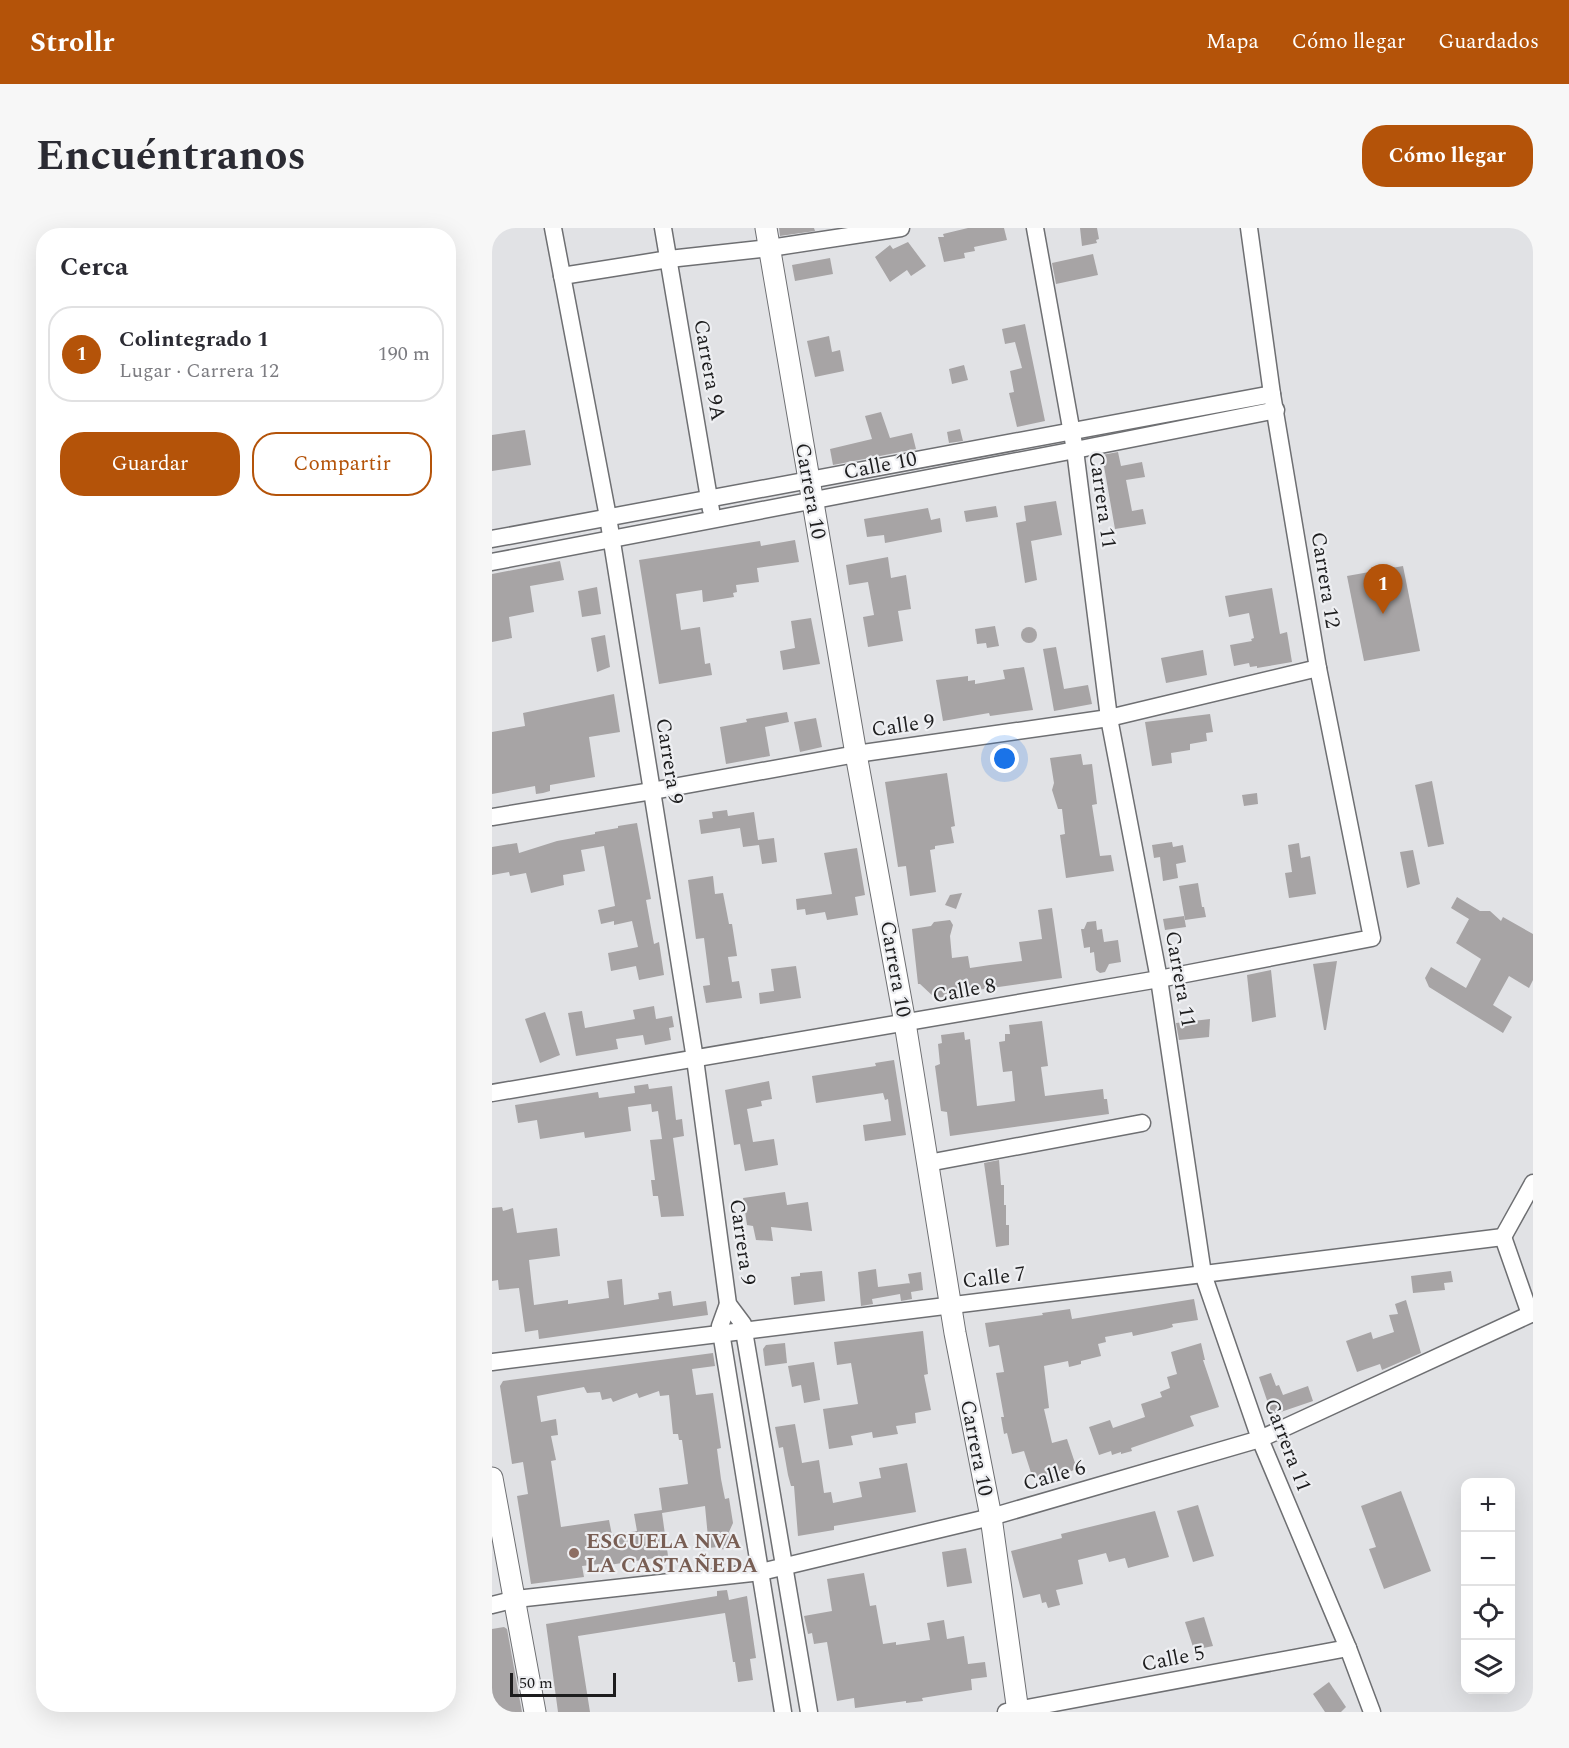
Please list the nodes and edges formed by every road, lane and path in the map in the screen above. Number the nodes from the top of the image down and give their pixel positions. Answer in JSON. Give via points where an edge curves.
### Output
{"nodes":[{"id":1,"x":553,"y":228,"type":"edge"},
{"id":2,"x":663,"y":228,"type":"edge"},
{"id":3,"x":901,"y":228,"type":"edge"},
{"id":4,"x":1035,"y":228,"type":"edge"},
{"id":5,"x":1249,"y":228,"type":"edge"},
{"id":6,"x":768,"y":238,"type":"edge"},
{"id":7,"x":669,"y":259,"type":"junction"},
{"id":8,"x":562,"y":276,"type":"junction"},
{"id":9,"x":1274,"y":402,"type":"junction"},
{"id":10,"x":1071,"y":432,"type":"junction"},
{"id":11,"x":1075,"y":450,"type":"junction"},
{"id":12,"x":811,"y":490,"type":"junction"},
{"id":13,"x":710,"y":499,"type":"junction"},
{"id":14,"x":608,"y":517,"type":"junction"},
{"id":15,"x":712,"y":519,"type":"junction"},
{"id":16,"x":492,"y":539,"type":"edge"},
{"id":17,"x":612,"y":539,"type":"junction"},
{"id":18,"x":492,"y":561,"type":"edge"},
{"id":19,"x":1318,"y":668,"type":"junction"},
{"id":20,"x":1109,"y":718,"type":"junction"},
{"id":21,"x":856,"y":754,"type":"junction"},
{"id":22,"x":652,"y":791,"type":"junction"},
{"id":23,"x":492,"y":817,"type":"edge"},
{"id":24,"x":1372,"y":938,"type":"joint"},
{"id":25,"x":1159,"y":979,"type":"junction"},
{"id":26,"x":905,"y":1023,"type":"junction"},
{"id":27,"x":695,"y":1059,"type":"junction"},
{"id":28,"x":492,"y":1093,"type":"edge"},
{"id":29,"x":1142,"y":1124,"type":"dead end"},
{"id":30,"x":928,"y":1163,"type":"junction"},
{"id":31,"x":1533,"y":1183,"type":"edge"},
{"id":32,"x":1503,"y":1237,"type":"junction"},
{"id":33,"x":1203,"y":1274,"type":"junction"},
{"id":34,"x":728,"y":1304,"type":"junction"},
{"id":35,"x":950,"y":1305,"type":"junction"},
{"id":36,"x":1532,"y":1314,"type":"edge"},
{"id":37,"x":744,"y":1331,"type":"junction"},
{"id":38,"x":721,"y":1334,"type":"junction"},
{"id":39,"x":492,"y":1362,"type":"edge"},
{"id":40,"x":1260,"y":1439,"type":"junction"},
{"id":41,"x":492,"y":1478,"type":"edge"},
{"id":42,"x":991,"y":1517,"type":"junction"},
{"id":43,"x":784,"y":1568,"type":"junction"},
{"id":44,"x":761,"y":1572,"type":"junction"},
{"id":45,"x":516,"y":1599,"type":"junction"},
{"id":46,"x":492,"y":1605,"type":"edge"},
{"id":47,"x":1348,"y":1648,"type":"junction"},
{"id":48,"x":1014,"y":1711,"type":"edge"},
{"id":49,"x":535,"y":1712,"type":"edge"},
{"id":50,"x":783,"y":1712,"type":"edge"},
{"id":51,"x":809,"y":1712,"type":"edge"},
{"id":52,"x":1372,"y":1712,"type":"edge"}],
"edges":[{"from":1,"to":8,"type":"street","name":"Carrera 9"},
{"from":2,"to":7,"type":"street","name":"Carrera 9A"},
{"from":3,"to":6,"type":"street"},
{"from":4,"to":10,"type":"street","name":"Carrera 11"},
{"from":5,"to":9,"type":"street","name":"Carrera 12"},
{"from":6,"to":7,"type":"street"},
{"from":6,"to":12,"type":"street","name":"Carrera 10"},
{"from":7,"to":8,"type":"street"},
{"from":7,"to":13,"type":"street","name":"Carrera 9A"},
{"from":8,"to":14,"type":"street","name":"Carrera 9"},
{"from":9,"to":10,"type":"street","name":"Calle 10"},
{"from":9,"to":11,"type":"street","name":"Calle 10"},
{"from":9,"to":19,"type":"street","name":"Carrera 12"},
{"from":10,"to":11,"type":"street","name":"Carrera 11"},
{"from":10,"to":12,"type":"street","name":"Calle 10"},
{"from":11,"to":12,"type":"street","name":"Calle 10"},
{"from":11,"to":20,"type":"street","name":"Carrera 11"},
{"from":12,"to":13,"type":"street","name":"Calle 10"},
{"from":12,"to":15,"type":"street","name":"Calle 10"},
{"from":12,"to":21,"type":"street","name":"Carrera 10"},
{"from":13,"to":14,"type":"street","name":"Calle 10"},
{"from":13,"to":15,"type":"street","name":"Carrera 9A"},
{"from":14,"to":16,"type":"street","name":"Calle 10"},
{"from":14,"to":17,"type":"street","name":"Carrera 9"},
{"from":15,"to":17,"type":"street","name":"Calle 10"},
{"from":17,"to":18,"type":"street","name":"Calle 10"},
{"from":17,"to":22,"type":"street","name":"Carrera 9"},
{"from":19,"to":20,"type":"street","name":"Calle 9"},
{"from":19,"to":24,"type":"street","name":"Carrera 12"},
{"from":20,"to":21,"type":"street","name":"Calle 9"},
{"from":20,"to":25,"type":"street","name":"Carrera 11"},
{"from":21,"to":22,"type":"street","name":"Calle 9"},
{"from":21,"to":26,"type":"street","name":"Carrera 10"},
{"from":22,"to":23,"type":"street","name":"Calle 9"},
{"from":22,"to":27,"type":"street","name":"Carrera 9"},
{"from":24,"to":25,"type":"street","name":"Calle 8"},
{"from":25,"to":26,"type":"street","name":"Calle 8"},
{"from":25,"to":33,"type":"street","name":"Carrera 11"},
{"from":26,"to":27,"type":"street","name":"Calle 8"},
{"from":26,"to":30,"type":"street","name":"Carrera 10"},
{"from":27,"to":28,"type":"street","name":"Calle 8"},
{"from":27,"to":34,"type":"street","name":"Carrera 9"},
{"from":29,"to":30,"type":"street"},
{"from":30,"to":35,"type":"street","name":"Carrera 10"},
{"from":31,"to":32,"type":"street"},
{"from":32,"to":33,"type":"street","name":"Calle 7"},
{"from":32,"to":36,"type":"street"},
{"from":33,"to":35,"type":"street","name":"Calle 7"},
{"from":33,"to":40,"type":"street","name":"Carrera 11"},
{"from":34,"to":37,"type":"street","name":"Carrera 9"},
{"from":34,"to":38,"type":"street","name":"Carrera 9"},
{"from":35,"to":37,"type":"street","name":"Calle 7"},
{"from":35,"to":42,"type":"street","name":"Carrera 10"},
{"from":36,"to":40,"type":"street","name":"Calle 6"},
{"from":37,"to":38,"type":"street","name":"Calle 7"},
{"from":37,"to":43,"type":"street","name":"Carrera 9"},
{"from":38,"to":39,"type":"street","name":"Calle 7"},
{"from":38,"to":44,"type":"street","name":"Carrera 9"},
{"from":40,"to":42,"type":"street","name":"Calle 6"},
{"from":40,"to":47,"type":"street","name":"Carrera 11"},
{"from":41,"to":45,"type":"street"},
{"from":42,"to":43,"type":"street","name":"Calle 6"},
{"from":42,"to":48,"type":"street","name":"Carrera 10"},
{"from":43,"to":44,"type":"street","name":"Calle 6"},
{"from":43,"to":51,"type":"street","name":"Carrera 9"},
{"from":44,"to":45,"type":"street","name":"Calle 6"},
{"from":44,"to":50,"type":"street","name":"Carrera 9"},
{"from":45,"to":46,"type":"street","name":"Calle 6"},
{"from":45,"to":49,"type":"street"},
{"from":47,"to":48,"type":"street","name":"Calle 5"},
{"from":47,"to":52,"type":"street","name":"Carrera 11"}]}
